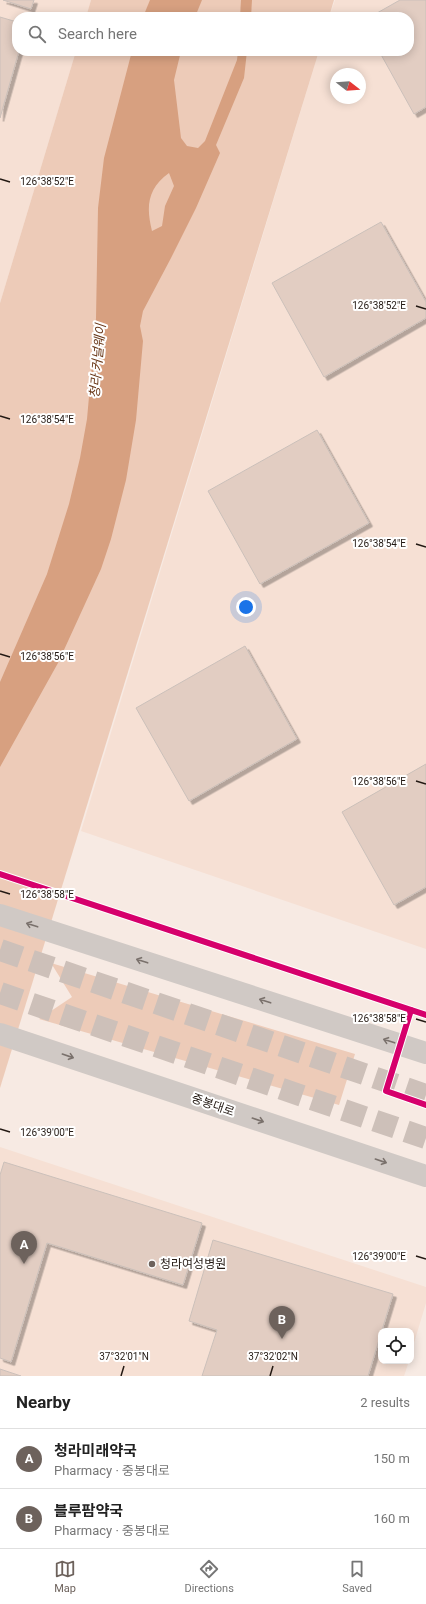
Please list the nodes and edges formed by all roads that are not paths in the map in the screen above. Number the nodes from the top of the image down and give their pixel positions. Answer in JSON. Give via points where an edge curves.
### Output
{"nodes":[{"id":1,"x":0,"y":915,"type":"edge"},
{"id":2,"x":0,"y":1034,"type":"edge"},
{"id":3,"x":426,"y":1053,"type":"edge"},
{"id":4,"x":426,"y":1176,"type":"edge"}],
"edges":[{"from":3,"to":1,"type":"main road","one_way":true},
{"from":2,"to":4,"type":"main road","name":"중봉대로","one_way":true}]}
